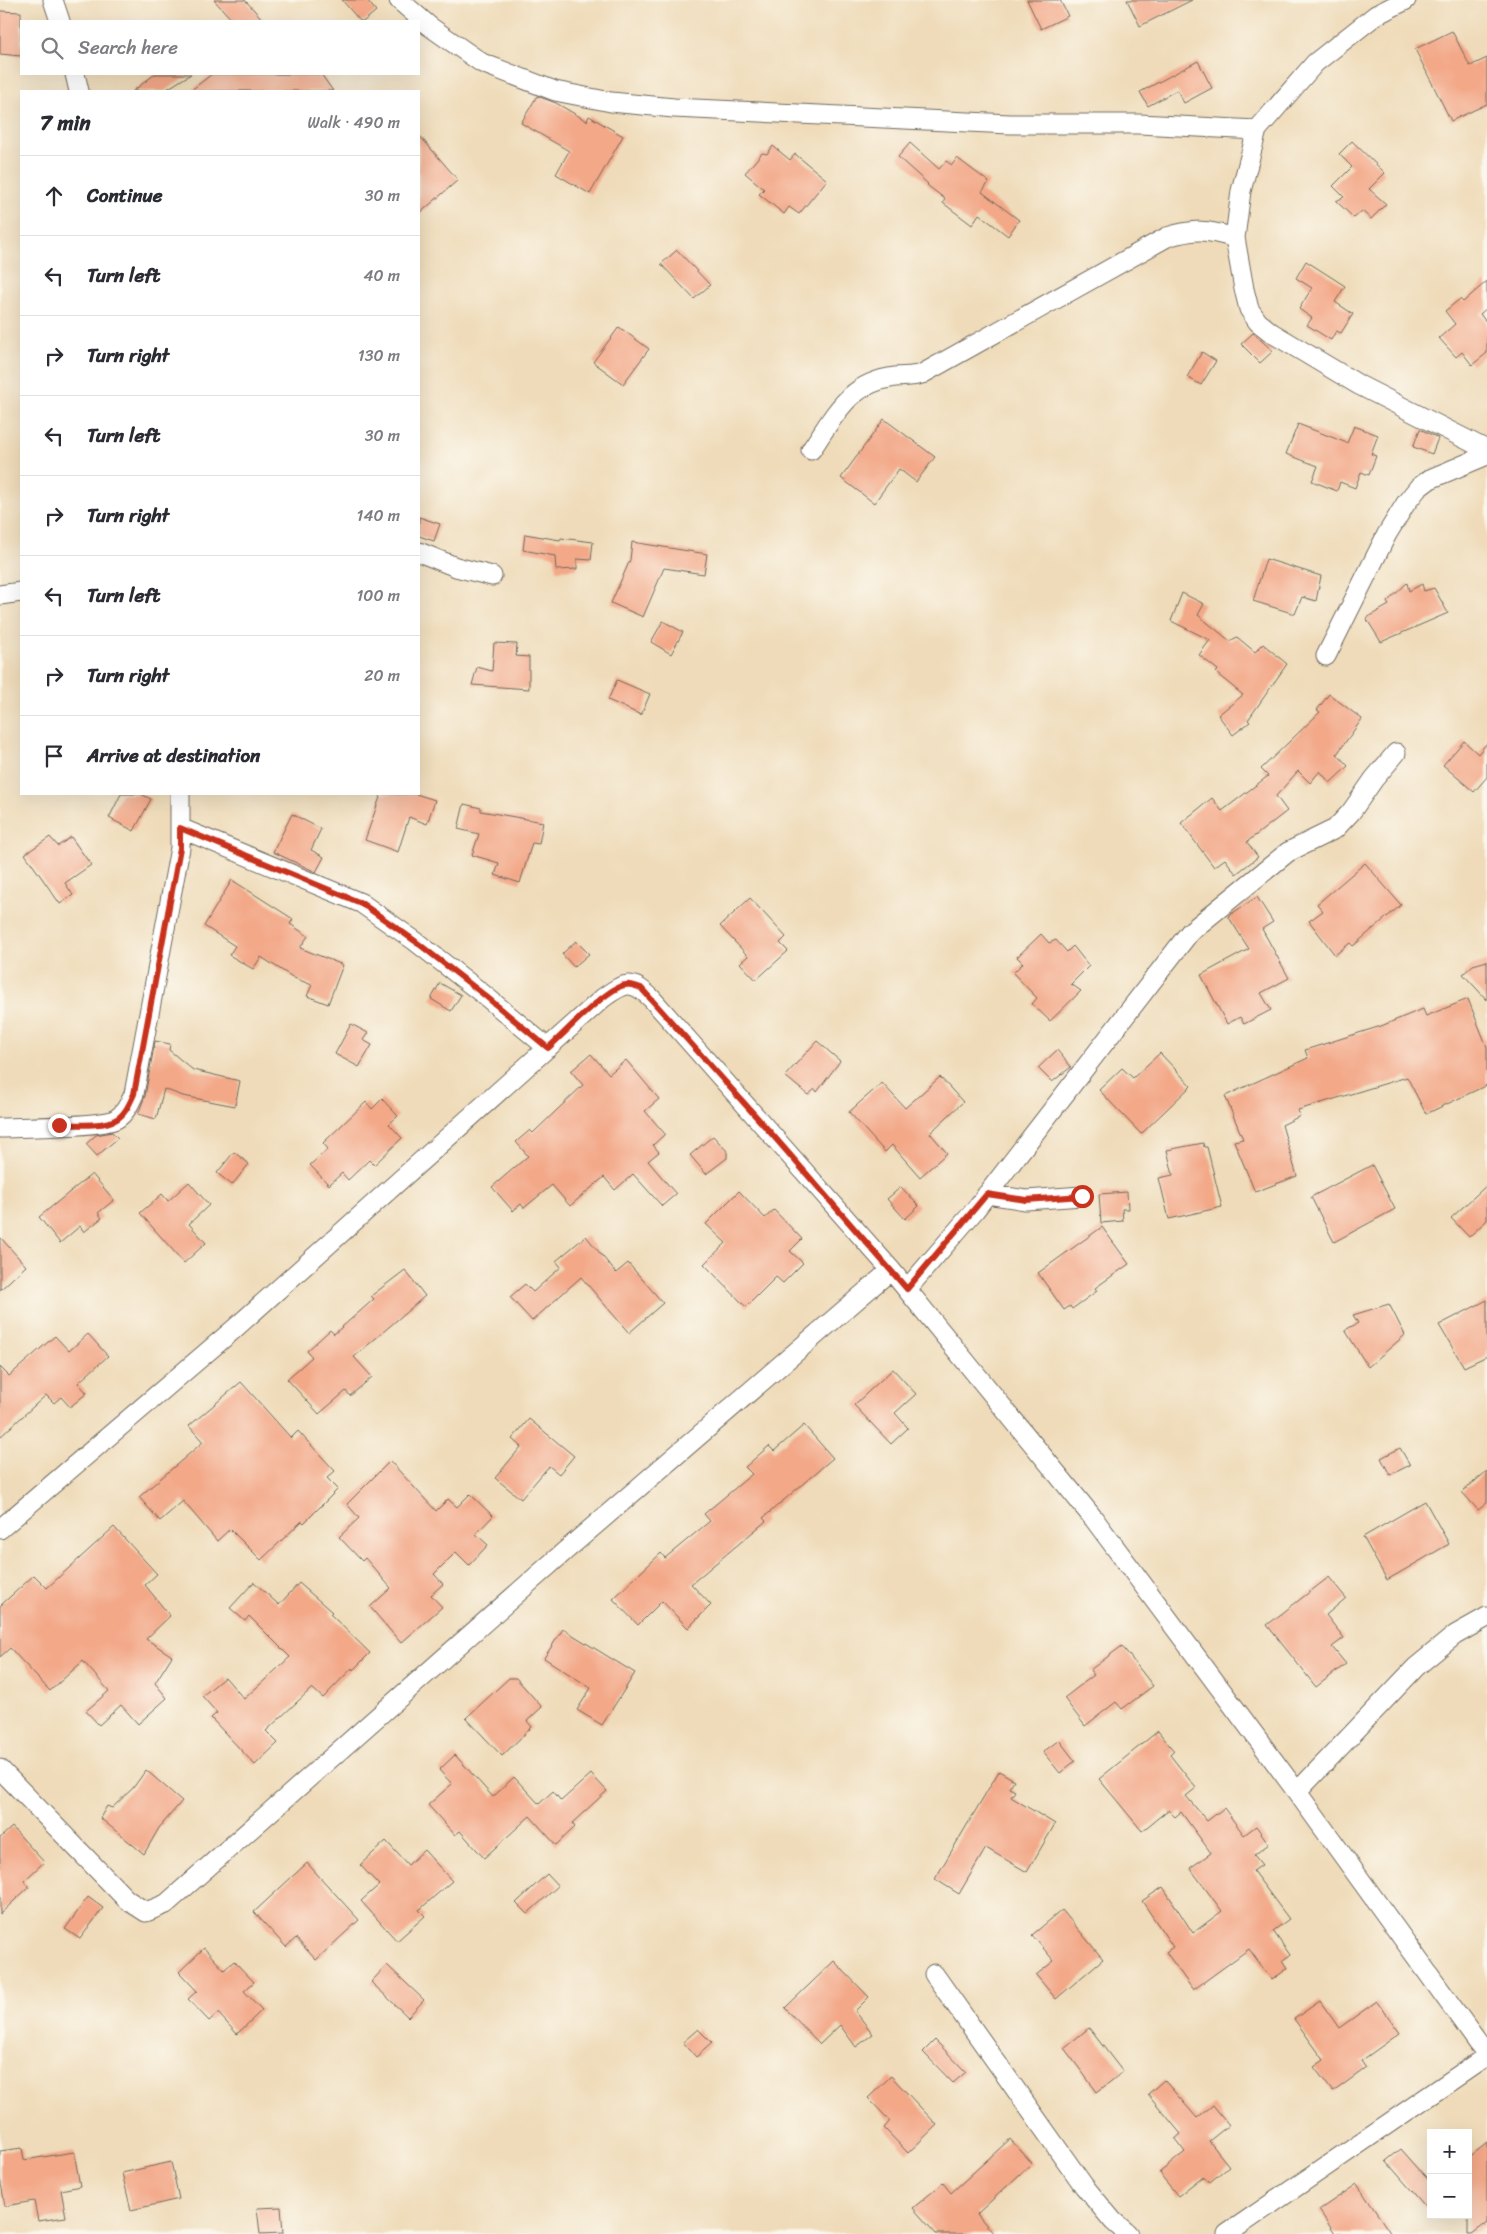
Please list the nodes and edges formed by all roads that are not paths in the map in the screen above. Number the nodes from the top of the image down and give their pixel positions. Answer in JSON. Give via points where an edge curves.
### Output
{"nodes":[{"id":1,"x":53,"y":0,"type":"edge"},
{"id":2,"x":399,"y":0,"type":"edge"},
{"id":3,"x":1406,"y":0,"type":"edge"},
{"id":4,"x":60,"y":20,"type":"edge"},
{"id":5,"x":75,"y":75,"type":"edge"},
{"id":6,"x":80,"y":90,"type":"edge"},
{"id":7,"x":1257,"y":130,"type":"junction"},
{"id":8,"x":1235,"y":238,"type":"junction"},
{"id":9,"x":811,"y":450,"type":"dead end"},
{"id":10,"x":1487,"y":450,"type":"edge"},
{"id":11,"x":1487,"y":455,"type":"edge"},
{"id":12,"x":420,"y":552,"type":"edge"},
{"id":13,"x":492,"y":576,"type":"dead end"},
{"id":14,"x":20,"y":592,"type":"edge"},
{"id":15,"x":0,"y":595,"type":"edge"},
{"id":16,"x":1326,"y":656,"type":"dead end"},
{"id":17,"x":1396,"y":753,"type":"dead end"},
{"id":18,"x":180,"y":795,"type":"edge"},
{"id":19,"x":180,"y":828,"type":"junction"},
{"id":20,"x":548,"y":1048,"type":"junction"},
{"id":21,"x":0,"y":1128,"type":"edge"},
{"id":22,"x":987,"y":1194,"type":"junction"},
{"id":23,"x":1082,"y":1196,"type":"dead end"},
{"id":24,"x":891,"y":1270,"type":"junction"},
{"id":25,"x":907,"y":1289,"type":"junction"},
{"id":26,"x":0,"y":1529,"type":"edge"},
{"id":27,"x":1487,"y":1617,"type":"edge"},
{"id":28,"x":0,"y":1769,"type":"edge"},
{"id":29,"x":1297,"y":1792,"type":"junction"},
{"id":30,"x":934,"y":1974,"type":"dead end"},
{"id":31,"x":1487,"y":2056,"type":"edge"},
{"id":32,"x":1128,"y":2234,"type":"edge"},
{"id":33,"x":1227,"y":2234,"type":"edge"}],
"edges":[{"from":1,"to":4,"type":"street"},
{"from":2,"to":7,"type":"street","via":[[429,26],[482,63],[555,91],[611,102],[674,108],[1010,124],[1139,124]]},
{"from":3,"to":7,"type":"street","via":[[1376,15],[1315,63]]},
{"from":5,"to":6,"type":"street"},
{"from":7,"to":8,"type":"street","via":[[1241,191]]},
{"from":8,"to":9,"type":"street","via":[[1214,231],[1191,230],[1166,237],[922,374],[896,377],[862,387],[846,399]]},
{"from":8,"to":10,"type":"street","via":[[1249,309],[1258,322],[1359,385]]},
{"from":11,"to":16,"type":"street","via":[[1430,479],[1418,488],[1387,534]]},
{"from":12,"to":13,"type":"street","via":[[456,567]]},
{"from":14,"to":15,"type":"street"},
{"from":17,"to":22,"type":"street","via":[[1335,829],[1288,852],[1190,932]]},
{"from":18,"to":19,"type":"street"},
{"from":19,"to":20,"type":"street","via":[[361,903],[415,941]]},
{"from":19,"to":21,"type":"street","via":[[180,848],[134,1094],[127,1108],[116,1119],[99,1123]]},
{"from":20,"to":24,"type":"street","via":[[620,986],[631,984],[641,988]]},
{"from":20,"to":26,"type":"street","via":[[233,1330]]},
{"from":22,"to":23,"type":"street","via":[[1026,1200]]},
{"from":22,"to":25,"type":"street"},
{"from":24,"to":25,"type":"street"},
{"from":24,"to":28,"type":"street","via":[[565,1551],[166,1904],[146,1912],[127,1900]]},
{"from":25,"to":29,"type":"street","via":[[1094,1519]]},
{"from":27,"to":29,"type":"street","via":[[1455,1635],[1416,1667]]},
{"from":29,"to":31,"type":"street"},
{"from":30,"to":32,"type":"street","via":[[1084,2186]]},
{"from":31,"to":33,"type":"street"}]}
